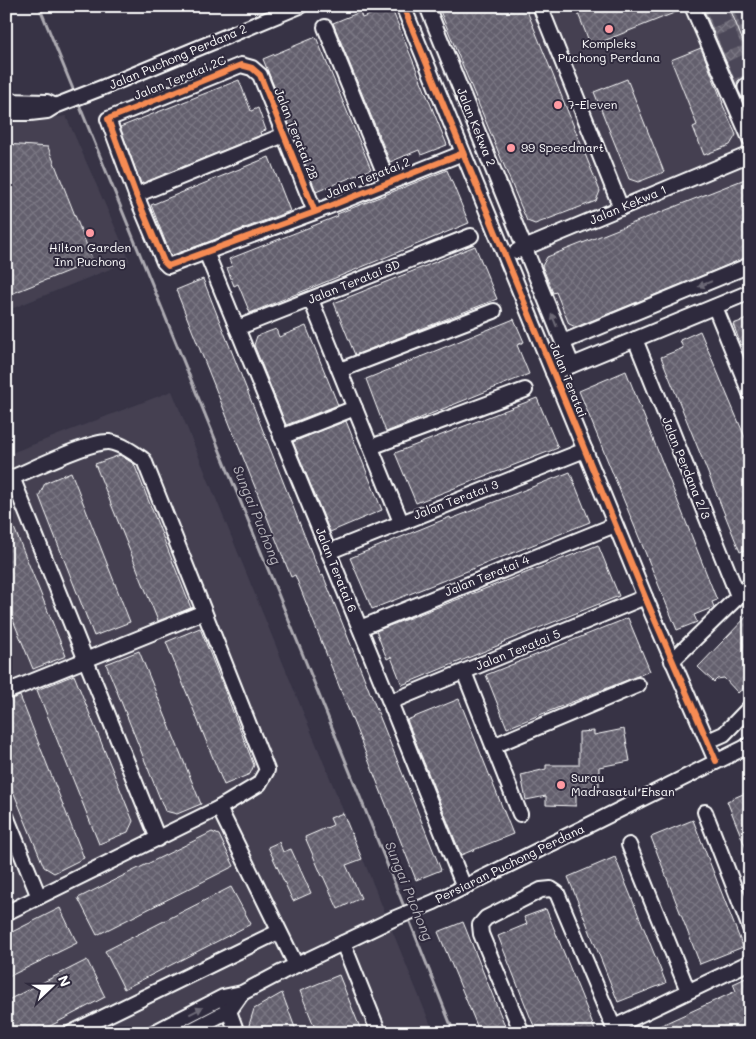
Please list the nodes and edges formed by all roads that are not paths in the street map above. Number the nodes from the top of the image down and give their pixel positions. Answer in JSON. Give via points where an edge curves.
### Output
{"nodes":[{"id":1,"x":300,"y":6,"type":"edge"},
{"id":2,"x":403,"y":6,"type":"edge"},
{"id":3,"x":427,"y":6,"type":"edge"},
{"id":4,"x":540,"y":6,"type":"edge"},
{"id":5,"x":692,"y":6,"type":"edge"},
{"id":6,"x":278,"y":10,"type":"edge"},
{"id":7,"x":325,"y":27,"type":"dead end"},
{"id":8,"x":252,"y":68,"type":"joint"},
{"id":9,"x":6,"y":101,"type":"edge"},
{"id":10,"x":61,"y":104,"type":"junction"},
{"id":11,"x":6,"y":113,"type":"edge"},
{"id":12,"x":284,"y":135,"type":"junction"},
{"id":13,"x":750,"y":139,"type":"edge"},
{"id":14,"x":463,"y":153,"type":"junction"},
{"id":15,"x":750,"y":154,"type":"edge"},
{"id":16,"x":388,"y":182,"type":"junction"},
{"id":17,"x":136,"y":195,"type":"junction"},
{"id":18,"x":621,"y":208,"type":"junction"},
{"id":19,"x":315,"y":212,"type":"junction"},
{"id":20,"x":471,"y":236,"type":"dead end"},
{"id":21,"x":525,"y":248,"type":"junction"},
{"id":22,"x":206,"y":252,"type":"junction"},
{"id":23,"x":505,"y":256,"type":"junction"},
{"id":24,"x":750,"y":265,"type":"edge"},
{"id":25,"x":750,"y":292,"type":"edge"},
{"id":26,"x":311,"y":300,"type":"junction"},
{"id":27,"x":715,"y":307,"type":"junction"},
{"id":28,"x":494,"y":312,"type":"dead end"},
{"id":29,"x":237,"y":328,"type":"junction"},
{"id":30,"x":635,"y":339,"type":"junction"},
{"id":31,"x":563,"y":342,"type":"junction"},
{"id":32,"x":572,"y":365,"type":"junction"},
{"id":33,"x":340,"y":370,"type":"junction"},
{"id":34,"x":553,"y":373,"type":"junction"},
{"id":35,"x":749,"y":389,"type":"edge"},
{"id":36,"x":525,"y":390,"type":"dead end"},
{"id":37,"x":355,"y":408,"type":"junction"},
{"id":38,"x":281,"y":437,"type":"junction"},
{"id":39,"x":371,"y":447,"type":"junction"},
{"id":40,"x":585,"y":450,"type":"junction"},
{"id":41,"x":9,"y":478,"type":"edge"},
{"id":42,"x":401,"y":522,"type":"junction"},
{"id":43,"x":615,"y":525,"type":"junction"},
{"id":44,"x":328,"y":552,"type":"junction"},
{"id":45,"x":750,"y":585,"type":"edge"},
{"id":46,"x":738,"y":596,"type":"junction"},
{"id":47,"x":645,"y":597,"type":"junction"},
{"id":48,"x":204,"y":612,"type":"junction"},
{"id":49,"x":360,"y":628,"type":"junction"},
{"id":50,"x":86,"y":660,"type":"junction"},
{"id":51,"x":672,"y":661,"type":"junction"},
{"id":52,"x":464,"y":672,"type":"junction"},
{"id":53,"x":638,"y":685,"type":"dead end"},
{"id":54,"x":6,"y":692,"type":"edge"},
{"id":55,"x":390,"y":702,"type":"junction"},
{"id":56,"x":750,"y":707,"type":"edge"},
{"id":57,"x":708,"y":741,"type":"junction"},
{"id":58,"x":750,"y":744,"type":"edge"},
{"id":59,"x":493,"y":746,"type":"junction"},
{"id":60,"x":716,"y":761,"type":"junction"},
{"id":61,"x":220,"y":808,"type":"junction"},
{"id":62,"x":705,"y":812,"type":"dead end"},
{"id":63,"x":520,"y":814,"type":"dead end"},
{"id":64,"x":6,"y":816,"type":"edge"},
{"id":65,"x":158,"y":839,"type":"junction"},
{"id":66,"x":629,"y":845,"type":"dead end"},
{"id":67,"x":464,"y":888,"type":"junction"},
{"id":68,"x":38,"y":897,"type":"junction"},
{"id":69,"x":6,"y":913,"type":"edge"},
{"id":70,"x":750,"y":928,"type":"edge"},
{"id":71,"x":278,"y":932,"type":"junction"},
{"id":72,"x":343,"y":943,"type":"junction"},
{"id":73,"x":750,"y":962,"type":"edge"},
{"id":74,"x":296,"y":965,"type":"junction"},
{"id":75,"x":688,"y":991,"type":"junction"},
{"id":76,"x":242,"y":993,"type":"junction"},
{"id":77,"x":223,"y":997,"type":"junction"},
{"id":78,"x":230,"y":1010,"type":"junction"},
{"id":79,"x":615,"y":1030,"type":"edge"},
{"id":80,"x":71,"y":1033,"type":"edge"},
{"id":81,"x":153,"y":1033,"type":"edge"},
{"id":82,"x":186,"y":1033,"type":"edge"},
{"id":83,"x":237,"y":1033,"type":"edge"},
{"id":84,"x":380,"y":1033,"type":"edge"},
{"id":85,"x":522,"y":1033,"type":"edge"}],
"edges":[{"from":1,"to":6,"type":"street","name":"Jalan Puchong Perdana 2"},
{"from":2,"to":14,"type":"street","name":"Jalan Teratai"},
{"from":3,"to":21,"type":"street","name":"Jalan Kekwa 2"},
{"from":4,"to":18,"type":"street"},
{"from":5,"to":13,"type":"street"},
{"from":6,"to":10,"type":"street","name":"Jalan Puchong Perdana 2"},
{"from":7,"to":16,"type":"street"},
{"from":8,"to":12,"type":"street","name":"Jalan Teratai 2B","via":[[260,75]]},
{"from":8,"to":17,"type":"street","name":"Jalan Teratai 2C","via":[[241,65],[108,119]]},
{"from":9,"to":10,"type":"street"},
{"from":10,"to":11,"type":"street","name":"Jalan Puchong Perdana 2","via":[[47,111]]},
{"from":12,"to":17,"type":"street"},
{"from":12,"to":19,"type":"street","name":"Jalan Teratai 2B"},
{"from":14,"to":16,"type":"street","name":"Jalan Teratai 2"},
{"from":14,"to":23,"type":"street","name":"Jalan Teratai"},
{"from":15,"to":18,"type":"street","name":"Jalan Kekwa 1"},
{"from":16,"to":19,"type":"street","name":"Jalan Teratai 2"},
{"from":17,"to":22,"type":"street","name":"Jalan Teratai 2","via":[[168,266]]},
{"from":18,"to":21,"type":"street","name":"Jalan Kekwa 1"},
{"from":19,"to":22,"type":"street","name":"Jalan Teratai 2"},
{"from":20,"to":26,"type":"street","name":"Jalan Teratai 3D"},
{"from":21,"to":23,"type":"street","name":"Jalan Kekwa 1"},
{"from":31,"to":21,"type":"street","name":"Jalan Kekwa 2","one_way":true},
{"from":22,"to":29,"type":"street","name":"Jalan Teratai 6"},
{"from":23,"to":34,"type":"street","name":"Jalan Teratai"},
{"from":24,"to":31,"type":"street","one_way":true},
{"from":25,"to":27,"type":"street"},
{"from":26,"to":29,"type":"street","name":"Jalan Teratai 3D"},
{"from":26,"to":33,"type":"street"},
{"from":27,"to":30,"type":"street"},
{"from":27,"to":35,"type":"street"},
{"from":28,"to":33,"type":"street"},
{"from":29,"to":38,"type":"street","name":"Jalan Teratai 6"},
{"from":30,"to":32,"type":"street"},
{"from":30,"to":46,"type":"street","name":"Jalan Perdana 2/3"},
{"from":31,"to":32,"type":"street","name":"Jalan Kekwa 2"},
{"from":32,"to":34,"type":"street"},
{"from":33,"to":37,"type":"street"},
{"from":34,"to":40,"type":"street","name":"Jalan Teratai"},
{"from":36,"to":39,"type":"street"},
{"from":37,"to":38,"type":"street"},
{"from":37,"to":39,"type":"street"},
{"from":38,"to":44,"type":"street","name":"Jalan Teratai 6"},
{"from":39,"to":42,"type":"street"},
{"from":40,"to":42,"type":"street","name":"Jalan Teratai 3"},
{"from":40,"to":43,"type":"street","name":"Jalan Teratai"},
{"from":41,"to":48,"type":"street","via":[[93,444],[109,442],[130,450],[144,460]]},
{"from":41,"to":50,"type":"street"},
{"from":42,"to":44,"type":"street","name":"Jalan Teratai 3"},
{"from":43,"to":47,"type":"street","name":"Jalan Teratai"},
{"from":43,"to":49,"type":"street","name":"Jalan Teratai 4"},
{"from":44,"to":49,"type":"street","name":"Jalan Teratai 6"},
{"from":45,"to":46,"type":"street"},
{"from":46,"to":51,"type":"street"},
{"from":47,"to":51,"type":"street","name":"Jalan Teratai"},
{"from":47,"to":52,"type":"street","name":"Jalan Teratai 5"},
{"from":48,"to":50,"type":"street"},
{"from":48,"to":61,"type":"street","via":[[267,770],[259,784]]},
{"from":49,"to":55,"type":"street","name":"Jalan Teratai 6"},
{"from":50,"to":54,"type":"street"},
{"from":50,"to":65,"type":"street"},
{"from":51,"to":57,"type":"street","name":"Jalan Teratai"},
{"from":52,"to":55,"type":"street","name":"Jalan Teratai 5"},
{"from":52,"to":59,"type":"street"},
{"from":53,"to":59,"type":"street"},
{"from":55,"to":67,"type":"street","name":"Jalan Teratai 6"},
{"from":56,"to":57,"type":"street","via":[[724,734]]},
{"from":57,"to":60,"type":"street","name":"Jalan Teratai"},
{"from":58,"to":60,"type":"street","name":"Persiaran Puchong Perdana"},
{"from":59,"to":63,"type":"street"},
{"from":60,"to":67,"type":"street","name":"Persiaran Puchong Perdana"},
{"from":61,"to":65,"type":"street"},
{"from":61,"to":71,"type":"street"},
{"from":62,"to":70,"type":"street"},
{"from":64,"to":68,"type":"street"},
{"from":65,"to":68,"type":"street"},
{"from":66,"to":75,"type":"street"},
{"from":67,"to":72,"type":"street","name":"Persiaran Puchong Perdana"},
{"from":68,"to":69,"type":"street"},
{"from":71,"to":74,"type":"street"},
{"from":71,"to":80,"type":"street"},
{"from":72,"to":74,"type":"street","name":"Persiaran Puchong Perdana"},
{"from":72,"to":84,"type":"street"},
{"from":73,"to":75,"type":"street"},
{"from":74,"to":76,"type":"street","name":"Persiaran Puchong Perdana"},
{"from":75,"to":79,"type":"street"},
{"from":76,"to":77,"type":"street","name":"Persiaran Puchong Perdana"},
{"from":76,"to":78,"type":"street","name":"Persiaran Puchong Perdana"},
{"from":77,"to":78,"type":"street"},
{"from":81,"to":77,"type":"street","name":"Persiaran Puchong Perdana","one_way":true},
{"from":78,"to":82,"type":"street","name":"Persiaran Puchong Perdana"},
{"from":78,"to":83,"type":"street"},
{"from":79,"to":85,"type":"street","via":[[557,893],[551,889],[541,890],[486,918],[480,925]]}]}
